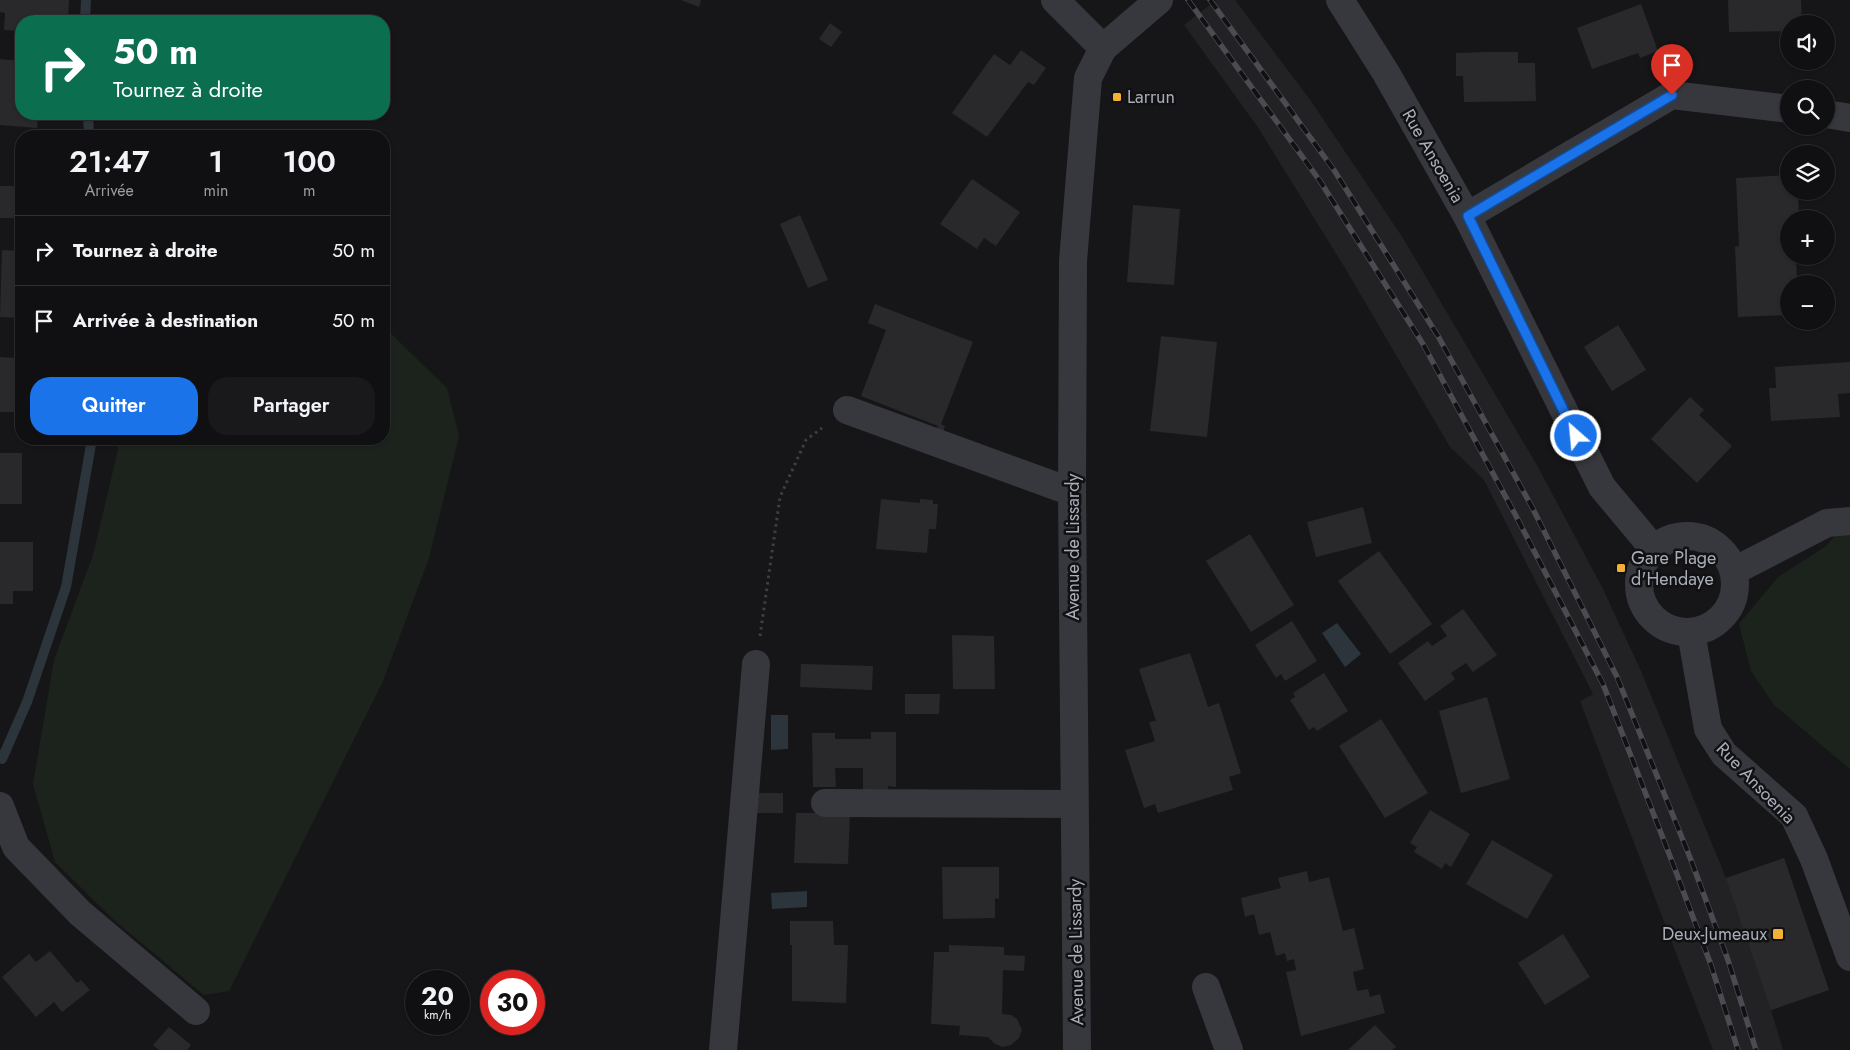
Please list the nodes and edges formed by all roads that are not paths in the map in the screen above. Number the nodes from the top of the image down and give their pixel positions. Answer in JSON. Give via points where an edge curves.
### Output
{"nodes":[{"id":1,"x":1055,"y":0,"type":"edge"},
{"id":2,"x":1159,"y":0,"type":"edge"},
{"id":3,"x":1340,"y":0,"type":"edge"},
{"id":4,"x":1111,"y":40,"type":"junction"},
{"id":5,"x":1780,"y":108,"type":"edge"},
{"id":6,"x":1835,"y":116,"type":"edge"},
{"id":7,"x":1850,"y":118,"type":"edge"},
{"id":8,"x":1468,"y":216,"type":"junction"},
{"id":9,"x":847,"y":410,"type":"road end"},
{"id":10,"x":1072,"y":492,"type":"junction"},
{"id":11,"x":1850,"y":521,"type":"edge"},
{"id":12,"x":1653,"y":548,"type":"junction"},
{"id":13,"x":1734,"y":570,"type":"junction"},
{"id":14,"x":1690,"y":632,"type":"junction"},
{"id":15,"x":756,"y":664,"type":"road end"},
{"id":16,"x":825,"y":803,"type":"dead end"},
{"id":17,"x":1074,"y":804,"type":"junction"},
{"id":18,"x":0,"y":806,"type":"edge"},
{"id":19,"x":8,"y":856,"type":"edge"},
{"id":20,"x":1850,"y":957,"type":"edge"},
{"id":21,"x":1206,"y":988,"type":"dead end"},
{"id":22,"x":196,"y":1011,"type":"dead end"},
{"id":23,"x":723,"y":1050,"type":"edge"},
{"id":24,"x":1077,"y":1050,"type":"edge"},
{"id":25,"x":1230,"y":1050,"type":"edge"}],
"edges":[{"from":1,"to":4,"type":"street"},
{"from":2,"to":4,"type":"street"},
{"from":3,"to":8,"type":"street","name":"Rue Ansoenia"},
{"from":4,"to":10,"type":"street","name":"Avenue de Lissardy","via":[[1088,78],[1073,261]]},
{"from":5,"to":8,"type":"street","via":[[1672,95]]},
{"from":6,"to":7,"type":"street"},
{"from":8,"to":12,"type":"street","name":"Rue Ansoenia","via":[[1602,487]]},
{"from":9,"to":10,"type":"street"},
{"from":10,"to":17,"type":"street","name":"Avenue de Lissardy"},
{"from":11,"to":13,"type":"street","via":[[1827,523]]},
{"from":12,"to":13,"type":"street","via":[[1667,539],[1700,536],[1727,555]]},
{"from":12,"to":14,"type":"street","via":[[1643,562],[1639,578],[1640,595],[1646,611],[1658,623],[1674,631]]},
{"from":13,"to":14,"type":"street","via":[[1736,588],[1731,604],[1721,618],[1707,628]]},
{"from":14,"to":20,"type":"street","name":"Rue Ansoenia","via":[[1708,729],[1724,754],[1794,816]]},
{"from":15,"to":23,"type":"street"},
{"from":16,"to":17,"type":"street"},
{"from":17,"to":24,"type":"street","name":"Avenue de Lissardy"},
{"from":18,"to":19,"type":"street"},
{"from":19,"to":22,"type":"street"},
{"from":21,"to":25,"type":"street"}]}
